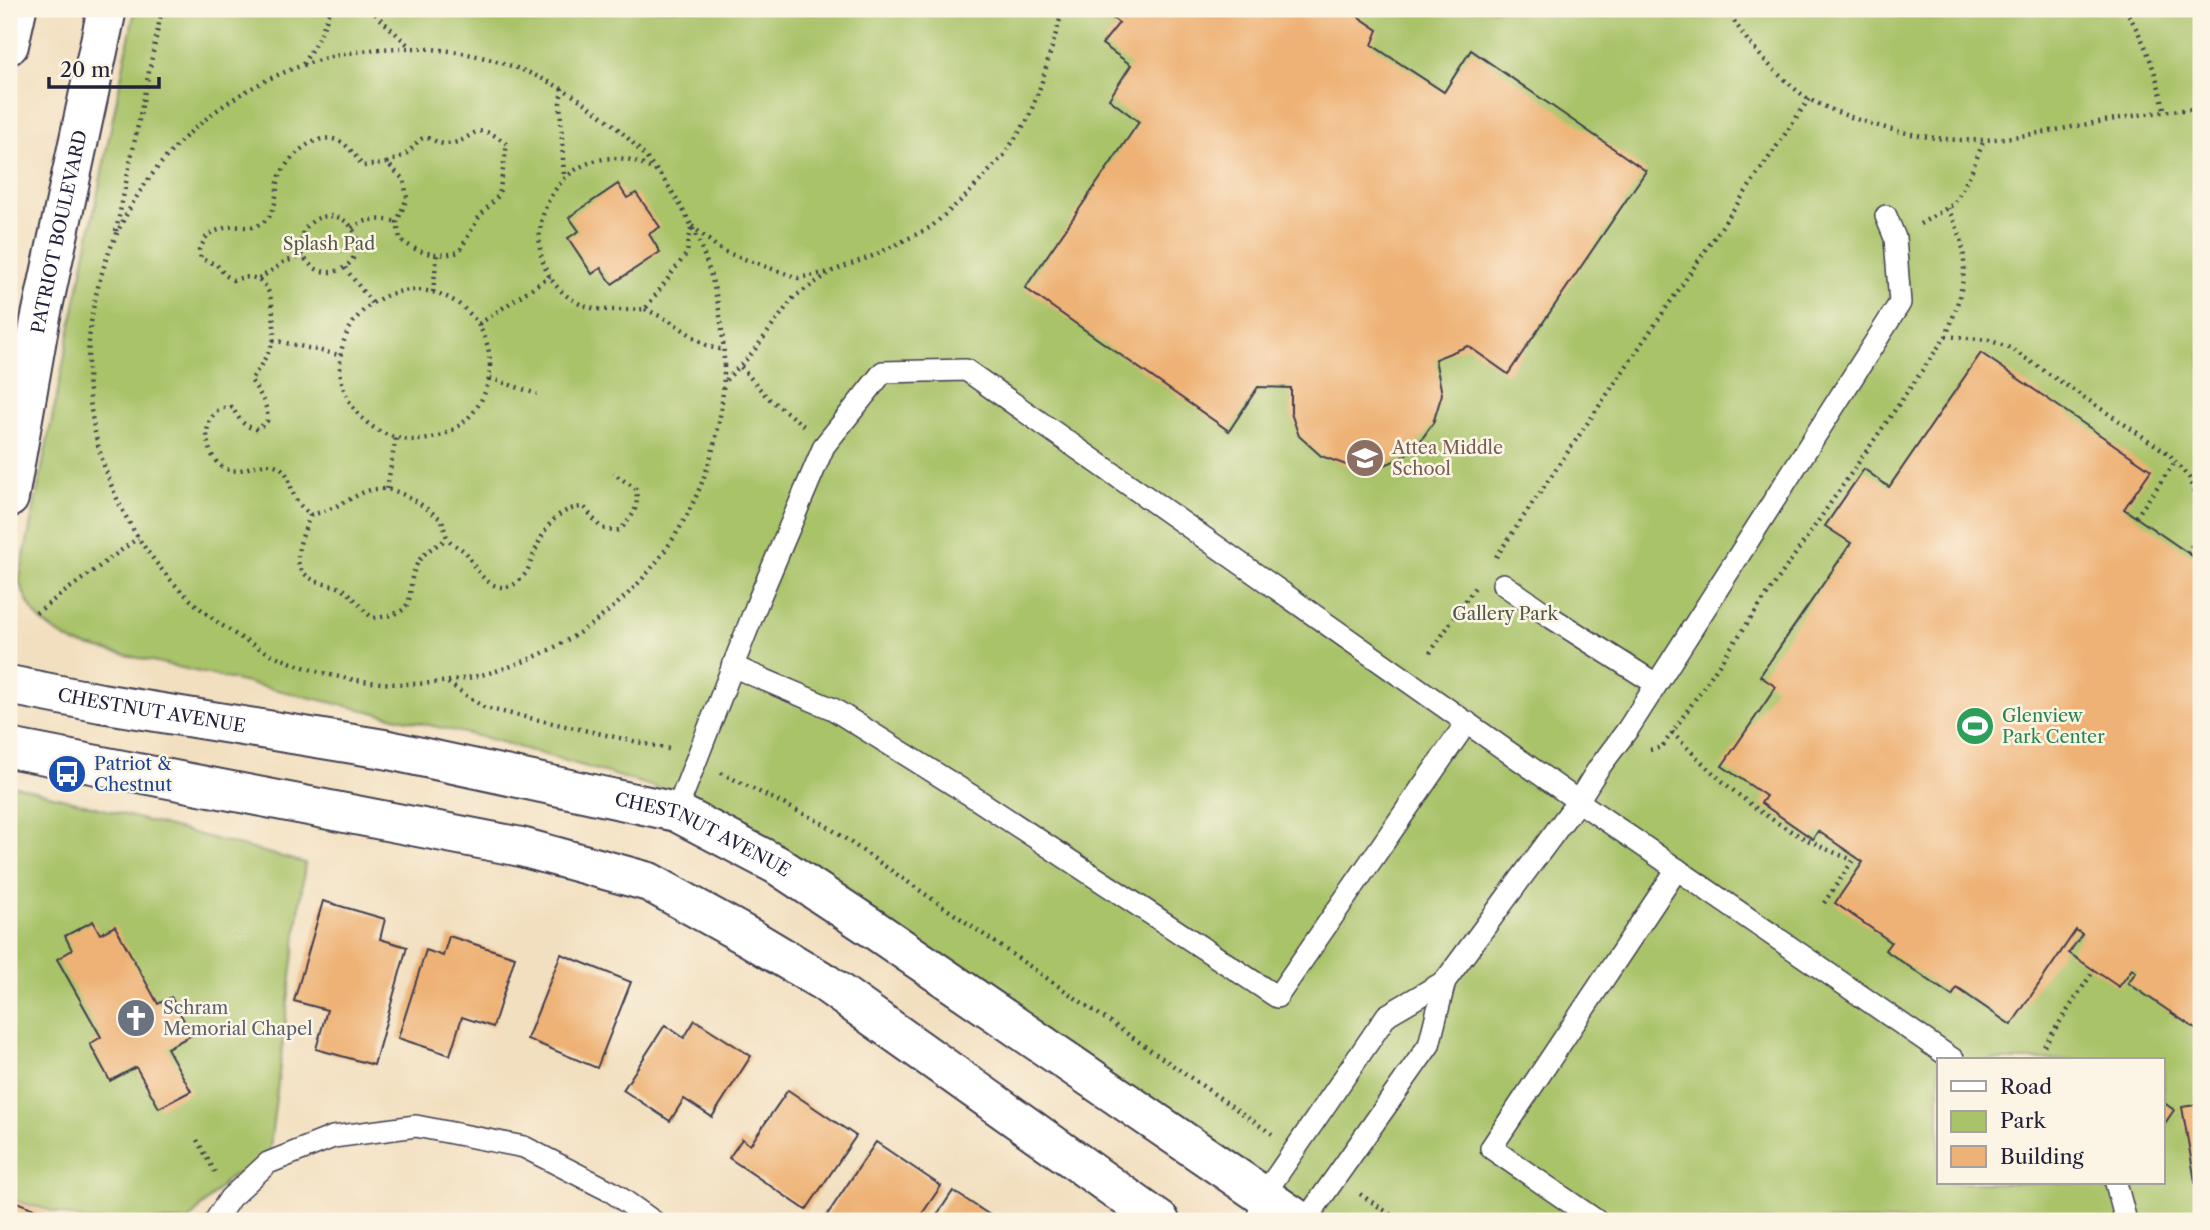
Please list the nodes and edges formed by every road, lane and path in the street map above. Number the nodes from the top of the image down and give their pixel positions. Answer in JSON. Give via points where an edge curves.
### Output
{"nodes":[{"id":1,"x":16,"y":9,"type":"edge"},
{"id":2,"x":107,"y":9,"type":"edge"},
{"id":3,"x":162,"y":9,"type":"edge"},
{"id":4,"x":331,"y":9,"type":"edge"},
{"id":5,"x":370,"y":9,"type":"edge"},
{"id":6,"x":1063,"y":9,"type":"edge"},
{"id":7,"x":1727,"y":9,"type":"edge"},
{"id":8,"x":2125,"y":9,"type":"edge"},
{"id":9,"x":9,"y":45,"type":"edge"},
{"id":10,"x":409,"y":46,"type":"junction"},
{"id":11,"x":303,"y":65,"type":"junction"},
{"id":12,"x":562,"y":89,"type":"junction"},
{"id":13,"x":1809,"y":99,"type":"junction"},
{"id":14,"x":2201,"y":109,"type":"edge"},
{"id":15,"x":2165,"y":113,"type":"junction"},
{"id":16,"x":1984,"y":140,"type":"junction"},
{"id":17,"x":387,"y":163,"type":"junction"},
{"id":18,"x":657,"y":172,"type":"junction"},
{"id":19,"x":564,"y":177,"type":"junction"},
{"id":20,"x":1948,"y":208,"type":"junction"},
{"id":21,"x":1886,"y":216,"type":"dead end"},
{"id":22,"x":397,"y":222,"type":"junction"},
{"id":23,"x":691,"y":225,"type":"junction"},
{"id":24,"x":352,"y":228,"type":"junction"},
{"id":25,"x":115,"y":237,"type":"junction"},
{"id":26,"x":1894,"y":238,"type":"junction"},
{"id":27,"x":437,"y":254,"type":"junction"},
{"id":28,"x":303,"y":256,"type":"junction"},
{"id":29,"x":345,"y":268,"type":"junction"},
{"id":30,"x":830,"y":272,"type":"junction"},
{"id":31,"x":550,"y":276,"type":"junction"},
{"id":32,"x":259,"y":279,"type":"junction"},
{"id":33,"x":433,"y":292,"type":"junction"},
{"id":34,"x":373,"y":303,"type":"junction"},
{"id":35,"x":645,"y":309,"type":"junction"},
{"id":36,"x":479,"y":324,"type":"junction"},
{"id":37,"x":1945,"y":336,"type":"junction"},
{"id":38,"x":273,"y":340,"type":"junction"},
{"id":39,"x":725,"y":350,"type":"junction"},
{"id":40,"x":339,"y":355,"type":"junction"},
{"id":41,"x":741,"y":367,"type":"junction"},
{"id":42,"x":490,"y":378,"type":"junction"},
{"id":43,"x":725,"y":381,"type":"junction"},
{"id":44,"x":537,"y":394,"type":"dead end"},
{"id":45,"x":396,"y":436,"type":"junction"},
{"id":46,"x":824,"y":446,"type":"junction"},
{"id":47,"x":2175,"y":462,"type":"junction"},
{"id":48,"x":613,"y":473,"type":"dead end"},
{"id":49,"x":387,"y":489,"type":"junction"},
{"id":50,"x":9,"y":498,"type":"edge"},
{"id":51,"x":2201,"y":505,"type":"edge"},
{"id":52,"x":310,"y":515,"type":"junction"},
{"id":53,"x":2136,"y":517,"type":"dead end"},
{"id":54,"x":2201,"y":533,"type":"edge"},
{"id":55,"x":138,"y":538,"type":"junction"},
{"id":56,"x":447,"y":539,"type":"junction"},
{"id":57,"x":2187,"y":553,"type":"dead end"},
{"id":58,"x":1492,"y":563,"type":"dead end"},
{"id":59,"x":1503,"y":584,"type":"dead end"},
{"id":60,"x":1476,"y":585,"type":"dead end"},
{"id":61,"x":36,"y":613,"type":"dead end"},
{"id":62,"x":1430,"y":653,"type":"dead end"},
{"id":63,"x":732,"y":666,"type":"junction"},
{"id":64,"x":1656,"y":684,"type":"junction"},
{"id":65,"x":9,"y":685,"type":"edge"},
{"id":66,"x":1467,"y":722,"type":"junction"},
{"id":67,"x":1672,"y":732,"type":"junction"},
{"id":68,"x":9,"y":748,"type":"edge"},
{"id":69,"x":1639,"y":754,"type":"dead end"},
{"id":70,"x":1578,"y":801,"type":"junction"},
{"id":71,"x":676,"y":812,"type":"junction"},
{"id":72,"x":1677,"y":869,"type":"junction"},
{"id":73,"x":1824,"y":903,"type":"dead end"},
{"id":74,"x":2094,"y":970,"type":"dead end"},
{"id":75,"x":1446,"y":981,"type":"junction"},
{"id":76,"x":2044,"y":1046,"type":"dead end"},
{"id":77,"x":1951,"y":1058,"type":"edge"},
{"id":78,"x":2116,"y":1184,"type":"edge"},
{"id":79,"x":1356,"y":1191,"type":"dead end"},
{"id":80,"x":1260,"y":1209,"type":"edge"},
{"id":81,"x":215,"y":1221,"type":"edge"},
{"id":82,"x":653,"y":1221,"type":"edge"},
{"id":83,"x":1160,"y":1221,"type":"edge"},
{"id":84,"x":1303,"y":1221,"type":"edge"},
{"id":85,"x":1400,"y":1221,"type":"edge"},
{"id":86,"x":1597,"y":1221,"type":"edge"},
{"id":87,"x":2126,"y":1221,"type":"edge"}],
"edges":[{"from":1,"to":9,"type":"street"},
{"from":2,"to":50,"type":"street","name":"PATRIOT BOULEVARD","via":[[40,321]]},
{"from":3,"to":25,"type":"path"},
{"from":4,"to":11,"type":"path"},
{"from":5,"to":10,"type":"path"},
{"from":6,"to":30,"type":"path","via":[[1028,119],[1004,155],[931,227]]},
{"from":7,"to":13,"type":"path","via":[[1737,29]]},
{"from":8,"to":15,"type":"path","via":[[2157,74]]},
{"from":10,"to":11,"type":"path","via":[[338,55]]},
{"from":10,"to":12,"type":"path","via":[[484,57]]},
{"from":11,"to":25,"type":"path","via":[[244,92],[191,131],[147,180]]},
{"from":12,"to":18,"type":"path","via":[[619,130]]},
{"from":12,"to":19,"type":"path"},
{"from":13,"to":16,"type":"path","via":[[1859,122],[1914,134]]},
{"from":13,"to":58,"type":"path"},
{"from":14,"to":15,"type":"path"},
{"from":15,"to":16,"type":"path"},
{"from":16,"to":20,"type":"path","via":[[1965,185]]},
{"from":17,"to":22,"type":"path","via":[[404,180],[407,198]]},
{"from":17,"to":27,"type":"path","via":[[424,138],[446,144],[485,131],[506,144],[499,195],[478,217],[459,252]]},
{"from":17,"to":32,"type":"path","via":[[363,166],[337,140],[318,140],[303,147],[280,177],[276,204],[266,221],[251,228],[228,227],[208,234],[199,250],[201,259],[216,264],[233,280],[245,276]]},
{"from":18,"to":19,"type":"path","via":[[627,159],[604,159]]},
{"from":18,"to":23,"type":"path"},
{"from":19,"to":31,"type":"path","via":[[544,207],[538,233],[541,258]]},
{"from":20,"to":26,"type":"path"},
{"from":20,"to":37,"type":"path","via":[[1962,243],[1964,268],[1959,301]]},
{"from":21,"to":26,"type":"lane"},
{"from":22,"to":24,"type":"path","via":[[363,220]]},
{"from":22,"to":27,"type":"path","via":[[405,244]]},
{"from":23,"to":30,"type":"path","via":[[722,251],[798,278]]},
{"from":23,"to":35,"type":"path","via":[[687,253]]},
{"from":23,"to":39,"type":"path","via":[[711,273]]},
{"from":24,"to":28,"type":"path","via":[[338,217],[320,217],[305,229]]},
{"from":24,"to":29,"type":"path","via":[[356,254]]},
{"from":25,"to":55,"type":"path","via":[[99,279],[87,368],[101,457],[116,499]]},
{"from":26,"to":64,"type":"lane","via":[[1900,303]]},
{"from":27,"to":33,"type":"path"},
{"from":28,"to":29,"type":"path","via":[[317,270]]},
{"from":28,"to":32,"type":"path"},
{"from":29,"to":34,"type":"path"},
{"from":30,"to":41,"type":"path","via":[[794,297]]},
{"from":31,"to":35,"type":"path","via":[[559,290],[577,303],[606,310]]},
{"from":31,"to":36,"type":"path"},
{"from":32,"to":38,"type":"path","via":[[270,292]]},
{"from":33,"to":34,"type":"path","via":[[407,290]]},
{"from":33,"to":36,"type":"path","via":[[465,309]]},
{"from":34,"to":40,"type":"path","via":[[353,321]]},
{"from":35,"to":39,"type":"path","via":[[709,347]]},
{"from":36,"to":42,"type":"path","via":[[491,359]]},
{"from":37,"to":47,"type":"path","via":[[1989,340],[2010,348]]},
{"from":37,"to":67,"type":"path"},
{"from":38,"to":40,"type":"path"},
{"from":38,"to":52,"type":"path","via":[[251,380],[268,412],[267,421],[258,429],[249,428],[232,407],[221,409],[211,419],[207,441],[220,466],[233,471],[267,463],[278,466],[287,473],[297,502]]},
{"from":39,"to":43,"type":"path"},
{"from":40,"to":45,"type":"path","via":[[341,381],[349,401],[378,431]]},
{"from":41,"to":43,"type":"path"},
{"from":41,"to":46,"type":"path","via":[[767,397]]},
{"from":42,"to":44,"type":"path"},
{"from":42,"to":45,"type":"path","via":[[482,401],[467,420],[446,435],[422,440]]},
{"from":43,"to":55,"type":"path","via":[[718,436],[701,489],[676,538],[641,582],[600,620],[553,650],[502,671],[447,683],[396,685],[345,679],[296,664],[249,643],[206,614],[169,579]]},
{"from":45,"to":49,"type":"path"},
{"from":46,"to":63,"type":"lane"},
{"from":46,"to":66,"type":"lane","via":[[883,372],[966,370]]},
{"from":47,"to":51,"type":"path","via":[[2189,478]]},
{"from":47,"to":53,"type":"path"},
{"from":48,"to":56,"type":"path","via":[[636,489],[638,502],[620,530],[599,526],[584,507],[557,515],[543,531],[527,573],[515,584],[501,587],[485,581],[467,553]]},
{"from":49,"to":52,"type":"path","via":[[376,488]]},
{"from":49,"to":56,"type":"path","via":[[442,520]]},
{"from":52,"to":56,"type":"path","via":[[296,558],[300,566],[312,580],[343,589],[374,618],[398,614],[411,597],[412,575],[419,559]]},
{"from":54,"to":57,"type":"path"},
{"from":55,"to":61,"type":"path"},
{"from":59,"to":64,"type":"lane"},
{"from":60,"to":62,"type":"path"},
{"from":63,"to":66,"type":"lane","via":[[833,709],[1277,997]]},
{"from":63,"to":71,"type":"lane"},
{"from":64,"to":70,"type":"lane"},
{"from":65,"to":71,"type":"street","name":"CHESTNUT AVENUE","via":[[384,749]]},
{"from":66,"to":70,"type":"lane"},
{"from":67,"to":69,"type":"path","via":[[1662,747]]},
{"from":67,"to":73,"type":"path","via":[[1752,806],[1794,834],[1855,858]]},
{"from":68,"to":83,"type":"street","via":[[521,848],[649,882],[824,982]]},
{"from":70,"to":72,"type":"lane"},
{"from":70,"to":75,"type":"lane"},
{"from":71,"to":80,"type":"street","name":"CHESTNUT AVENUE","via":[[777,865],[862,921]]},
{"from":72,"to":77,"type":"lane"},
{"from":72,"to":86,"type":"lane","via":[[1491,1149]]},
{"from":74,"to":76,"type":"path"},
{"from":75,"to":80,"type":"lane","via":[[1387,1015]]},
{"from":75,"to":84,"type":"lane","via":[[1429,1045]]},
{"from":78,"to":87,"type":"lane"},
{"from":79,"to":85,"type":"path"},
{"from":80,"to":84,"type":"street","name":"CHESTNUT AVENUE"},
{"from":81,"to":82,"type":"lane","via":[[230,1198],[268,1163],[333,1137],[416,1126],[524,1147],[611,1192]]}]}
